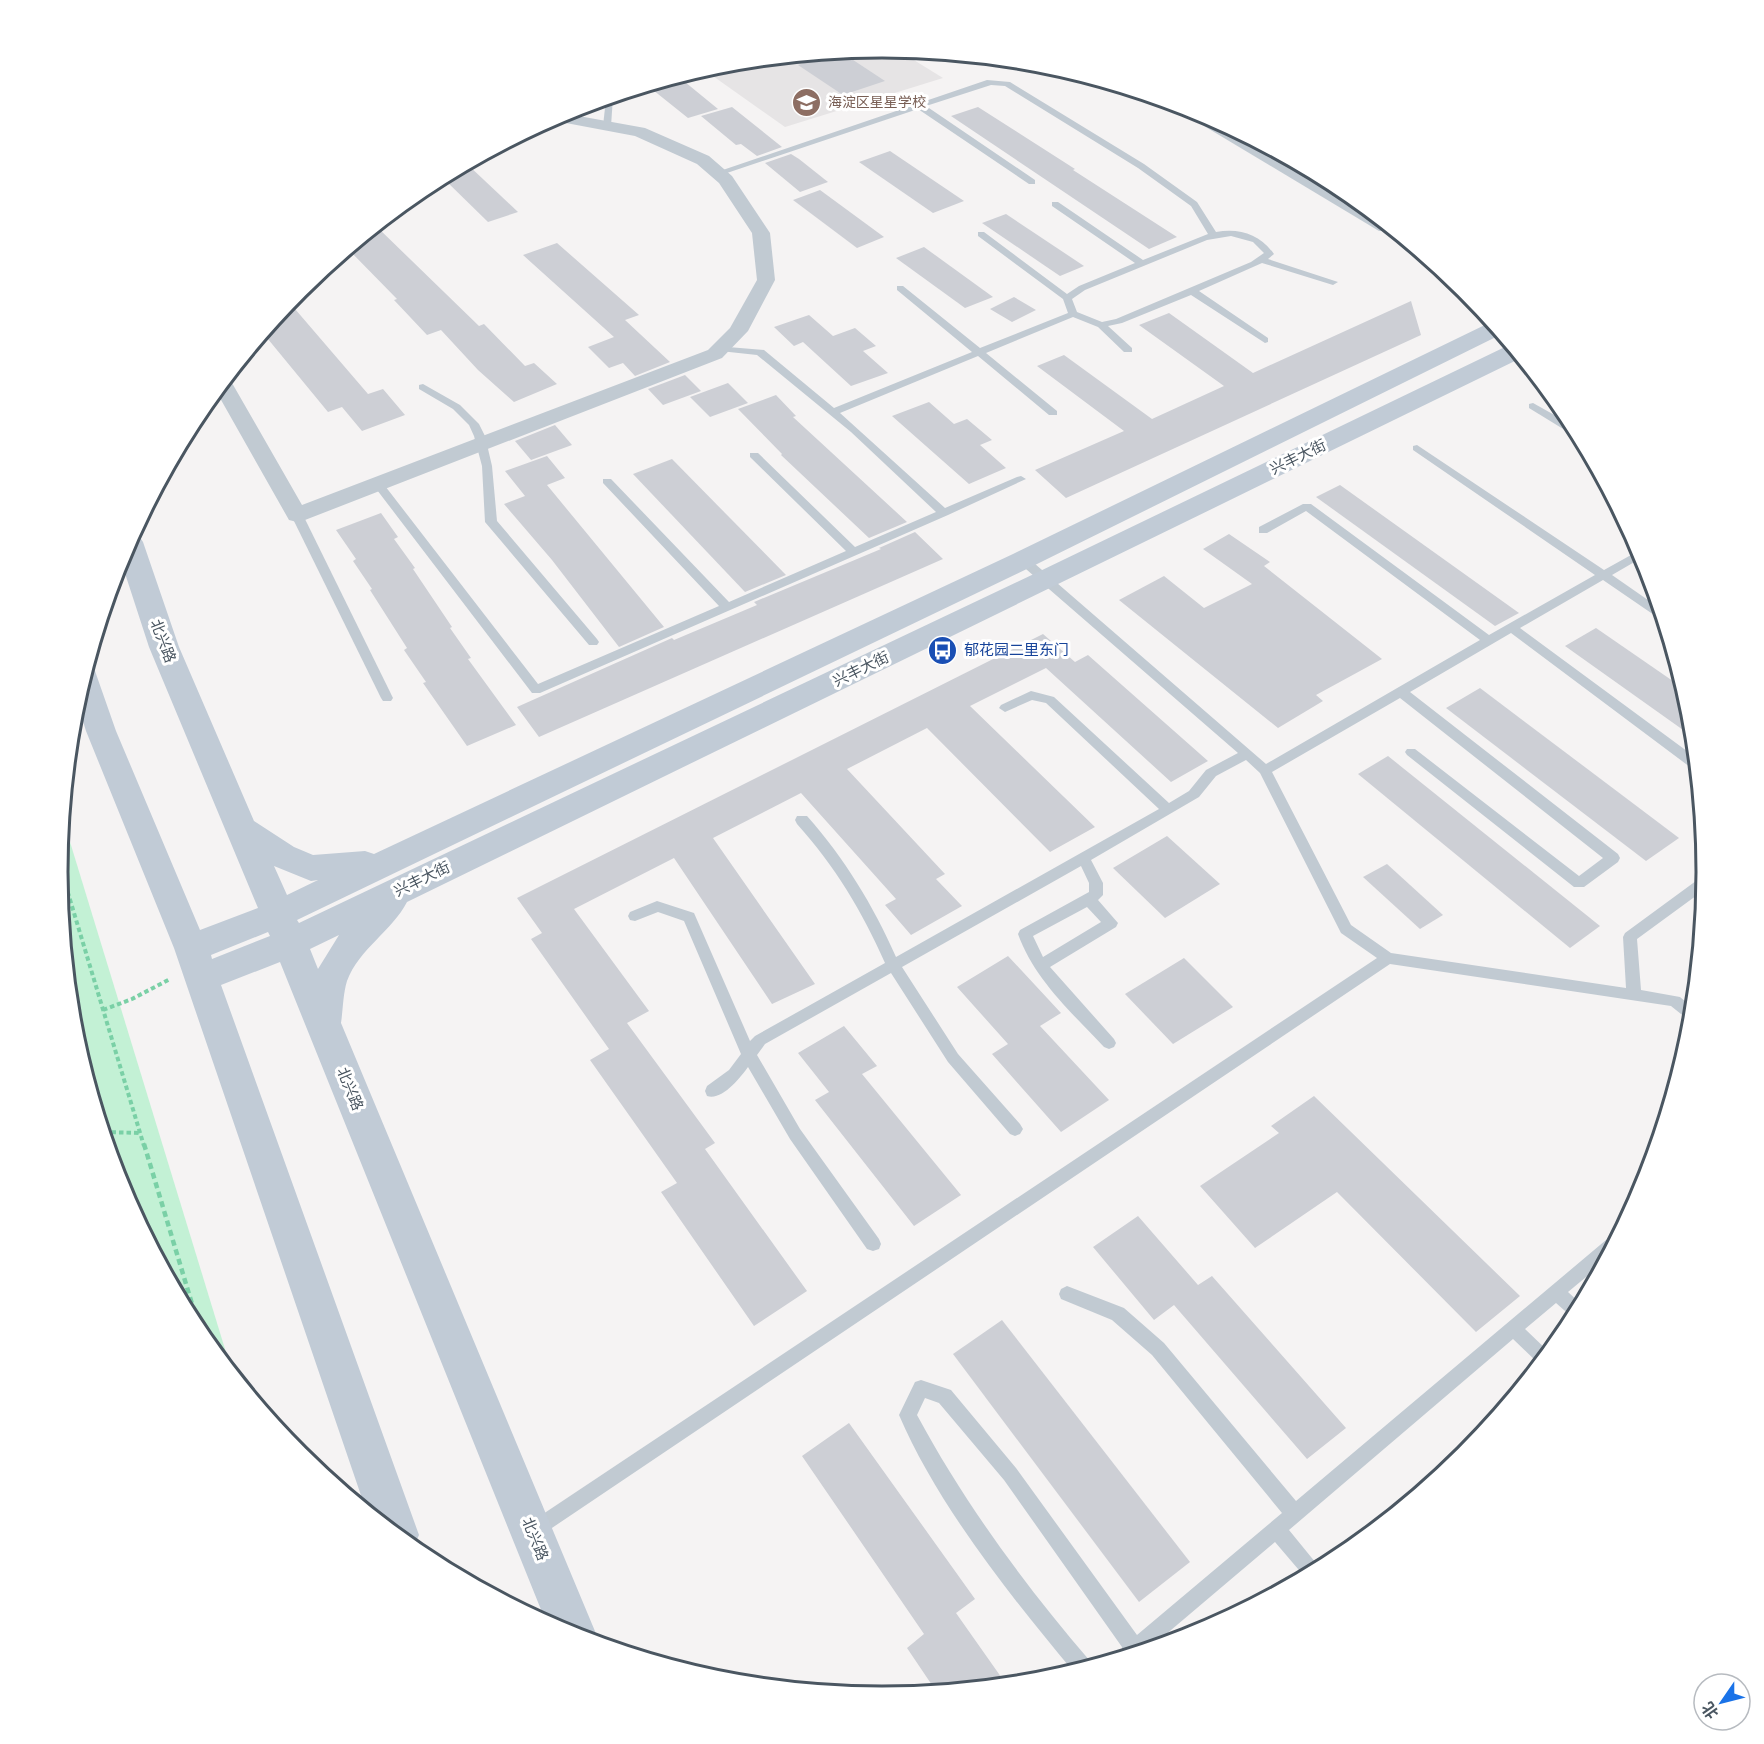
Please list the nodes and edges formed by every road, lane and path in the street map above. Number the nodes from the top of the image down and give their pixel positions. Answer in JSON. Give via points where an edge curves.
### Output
{"nodes":[{"id":1,"x":609,"y":106,"type":"edge"},
{"id":2,"x":920,"y":106,"type":"junction"},
{"id":3,"x":572,"y":120,"type":"edge"},
{"id":4,"x":607,"y":126,"type":"junction"},
{"id":5,"x":1273,"y":158,"type":"edge"},
{"id":6,"x":718,"y":173,"type":"junction"},
{"id":7,"x":1308,"y":179,"type":"edge"},
{"id":8,"x":1032,"y":182,"type":"dead end"},
{"id":9,"x":1055,"y":204,"type":"dead end"},
{"id":10,"x":981,"y":234,"type":"dead end"},
{"id":11,"x":1214,"y":235,"type":"junction"},
{"id":12,"x":1261,"y":260,"type":"junction"},
{"id":13,"x":1143,"y":264,"type":"junction"},
{"id":14,"x":1333,"y":282,"type":"dead end"},
{"id":15,"x":900,"y":288,"type":"dead end"},
{"id":16,"x":1192,"y":291,"type":"junction"},
{"id":17,"x":1067,"y":298,"type":"junction"},
{"id":18,"x":1073,"y":314,"type":"junction"},
{"id":19,"x":1101,"y":325,"type":"junction"},
{"id":20,"x":1490,"y":332,"type":"edge"},
{"id":21,"x":1265,"y":340,"type":"dead end"},
{"id":22,"x":720,"y":348,"type":"junction"},
{"id":23,"x":1128,"y":350,"type":"dead end"},
{"id":24,"x":980,"y":352,"type":"junction"},
{"id":25,"x":1509,"y":354,"type":"edge"},
{"id":26,"x":423,"y":387,"type":"dead end"},
{"id":27,"x":227,"y":391,"type":"edge"},
{"id":28,"x":1533,"y":406,"type":"dead end"},
{"id":29,"x":833,"y":412,"type":"junction"},
{"id":30,"x":1053,"y":412,"type":"dead end"},
{"id":31,"x":1559,"y":422,"type":"edge"},
{"id":32,"x":482,"y":444,"type":"junction"},
{"id":33,"x":1417,"y":448,"type":"dead end"},
{"id":34,"x":754,"y":455,"type":"dead end"},
{"id":35,"x":1021,"y":479,"type":"dead end"},
{"id":36,"x":607,"y":481,"type":"dead end"},
{"id":37,"x":378,"y":484,"type":"junction"},
{"id":38,"x":944,"y":513,"type":"junction"},
{"id":39,"x":297,"y":515,"type":"junction"},
{"id":40,"x":1263,"y":530,"type":"dead end"},
{"id":41,"x":853,"y":552,"type":"junction"},
{"id":42,"x":133,"y":554,"type":"edge"},
{"id":43,"x":1633,"y":558,"type":"edge"},
{"id":44,"x":1023,"y":560,"type":"junction"},
{"id":45,"x":1603,"y":576,"type":"junction"},
{"id":46,"x":1046,"y":580,"type":"junction"},
{"id":47,"x":727,"y":607,"type":"junction"},
{"id":48,"x":1651,"y":607,"type":"edge"},
{"id":49,"x":1512,"y":628,"type":"junction"},
{"id":50,"x":1489,"y":641,"type":"junction"},
{"id":51,"x":593,"y":642,"type":"dead end"},
{"id":52,"x":1401,"y":692,"type":"junction"},
{"id":53,"x":89,"y":693,"type":"edge"},
{"id":54,"x":387,"y":698,"type":"dead end"},
{"id":55,"x":1005,"y":708,"type":"dead end"},
{"id":56,"x":1411,"y":752,"type":"dead end"},
{"id":57,"x":1247,"y":754,"type":"junction"},
{"id":58,"x":1688,"y":759,"type":"edge"},
{"id":59,"x":1265,"y":770,"type":"junction"},
{"id":60,"x":1168,"y":810,"type":"junction"},
{"id":61,"x":802,"y":820,"type":"dead end"},
{"id":62,"x":242,"y":828,"type":"junction"},
{"id":63,"x":1083,"y":858,"type":"junction"},
{"id":64,"x":397,"y":874,"type":"junction"},
{"id":65,"x":1695,"y":889,"type":"edge"},
{"id":66,"x":69,"y":896,"type":"edge"},
{"id":67,"x":1088,"y":899,"type":"junction"},
{"id":68,"x":635,"y":916,"type":"dead end"},
{"id":69,"x":284,"y":928,"type":"junction"},
{"id":70,"x":1388,"y":958,"type":"junction"},
{"id":71,"x":197,"y":964,"type":"junction"},
{"id":72,"x":893,"y":965,"type":"junction"},
{"id":73,"x":1042,"y":965,"type":"junction"},
{"id":74,"x":1634,"y":995,"type":"junction"},
{"id":75,"x":1684,"y":1009,"type":"edge"},
{"id":76,"x":103,"y":1010,"type":"junction"},
{"id":77,"x":323,"y":1023,"type":"junction"},
{"id":78,"x":1109,"y":1043,"type":"dead end"},
{"id":79,"x":749,"y":1055,"type":"junction"},
{"id":80,"x":711,"y":1092,"type":"dead end"},
{"id":81,"x":1015,"y":1129,"type":"dead end"},
{"id":82,"x":112,"y":1132,"type":"edge"},
{"id":83,"x":140,"y":1133,"type":"junction"},
{"id":84,"x":873,"y":1244,"type":"dead end"},
{"id":85,"x":1599,"y":1256,"type":"edge"},
{"id":86,"x":1557,"y":1292,"type":"junction"},
{"id":87,"x":1067,"y":1294,"type":"dead end"},
{"id":88,"x":191,"y":1300,"type":"edge"},
{"id":89,"x":1570,"y":1305,"type":"edge"},
{"id":90,"x":1514,"y":1329,"type":"junction"},
{"id":91,"x":1538,"y":1352,"type":"edge"},
{"id":92,"x":1295,"y":1514,"type":"junction"},
{"id":93,"x":392,"y":1521,"type":"edge"},
{"id":94,"x":1276,"y":1529,"type":"junction"},
{"id":95,"x":532,"y":1531,"type":"junction"},
{"id":96,"x":1307,"y":1565,"type":"edge"},
{"id":97,"x":569,"y":1623,"type":"edge"},
{"id":98,"x":1146,"y":1641,"type":"edge"},
{"id":99,"x":1129,"y":1646,"type":"edge"},
{"id":100,"x":1078,"y":1662,"type":"edge"}],
"edges":[{"from":1,"to":4,"type":"lane"},
{"from":2,"to":6,"type":"lane"},
{"from":2,"to":8,"type":"lane"},
{"from":2,"to":11,"type":"lane","via":[[990,82],[1007,84],[1141,166],[1194,204]]},
{"from":3,"to":4,"type":"street"},
{"from":4,"to":6,"type":"street","via":[[639,132],[703,160]]},
{"from":5,"to":7,"type":"street"},
{"from":6,"to":22,"type":"street","via":[[761,232],[766,280],[738,331]]},
{"from":9,"to":13,"type":"lane"},
{"from":10,"to":17,"type":"lane"},
{"from":11,"to":12,"type":"lane","via":[[1247,235],[1269,254]]},
{"from":11,"to":13,"type":"lane"},
{"from":12,"to":14,"type":"lane"},
{"from":12,"to":16,"type":"lane"},
{"from":13,"to":17,"type":"lane","via":[[1082,288]]},
{"from":15,"to":24,"type":"lane"},
{"from":16,"to":19,"type":"lane"},
{"from":16,"to":21,"type":"lane"},
{"from":17,"to":18,"type":"lane"},
{"from":18,"to":19,"type":"lane"},
{"from":18,"to":24,"type":"lane"},
{"from":19,"to":23,"type":"lane"},
{"from":20,"to":44,"type":"main road","name":"兴丰大街"},
{"from":22,"to":29,"type":"lane","via":[[760,352]]},
{"from":22,"to":32,"type":"street","via":[[714,354]]},
{"from":24,"to":29,"type":"lane"},
{"from":24,"to":30,"type":"lane"},
{"from":25,"to":46,"type":"main road","name":"兴丰大街"},
{"from":26,"to":32,"type":"lane","via":[[468,416]]},
{"from":27,"to":39,"type":"street"},
{"from":28,"to":31,"type":"lane"},
{"from":29,"to":38,"type":"lane"},
{"from":32,"to":37,"type":"street"},
{"from":32,"to":51,"type":"lane","via":[[492,493],[491,522]]},
{"from":33,"to":45,"type":"lane"},
{"from":34,"to":41,"type":"lane"},
{"from":35,"to":38,"type":"lane"},
{"from":36,"to":47,"type":"lane"},
{"from":37,"to":39,"type":"street"},
{"from":37,"to":47,"type":"lane","via":[[537,690]]},
{"from":38,"to":41,"type":"lane"},
{"from":39,"to":54,"type":"lane"},
{"from":40,"to":50,"type":"lane","via":[[1307,506]]},
{"from":41,"to":47,"type":"lane"},
{"from":42,"to":62,"type":"main road","name":"北兴路","via":[[164,647]]},
{"from":43,"to":45,"type":"lane"},
{"from":44,"to":46,"type":"lane"},
{"from":44,"to":64,"type":"main road","name":"兴丰大街"},
{"from":45,"to":48,"type":"lane"},
{"from":45,"to":49,"type":"lane"},
{"from":46,"to":57,"type":"lane"},
{"from":46,"to":64,"type":"main road","name":"兴丰大街"},
{"from":49,"to":50,"type":"lane"},
{"from":49,"to":58,"type":"lane"},
{"from":50,"to":52,"type":"lane"},
{"from":52,"to":56,"type":"lane","via":[[1613,858],[1579,883]]},
{"from":52,"to":59,"type":"lane"},
{"from":53,"to":71,"type":"main road"},
{"from":55,"to":60,"type":"lane","via":[[1031,695],[1050,700]]},
{"from":57,"to":59,"type":"lane"},
{"from":57,"to":60,"type":"lane","via":[[1210,773],[1194,794]]},
{"from":59,"to":70,"type":"lane","via":[[1346,929]]},
{"from":60,"to":63,"type":"lane"},
{"from":61,"to":72,"type":"lane","via":[[846,876],[871,916]]},
{"from":62,"to":64,"type":"main road","via":[[282,856],[311,868],[344,867]]},
{"from":62,"to":69,"type":"main road","name":"北兴路"},
{"from":63,"to":67,"type":"lane","via":[[1096,883],[1096,895]]},
{"from":63,"to":72,"type":"lane"},
{"from":64,"to":69,"type":"main road","name":"兴丰大街"},
{"from":64,"to":77,"type":"main road","via":[[330,979]]},
{"from":65,"to":74,"type":"lane","via":[[1630,937]]},
{"from":66,"to":76,"type":"path"},
{"from":67,"to":73,"type":"lane","via":[[1025,934],[1028,946]]},
{"from":67,"to":73,"type":"lane","via":[[1111,924]]},
{"from":68,"to":79,"type":"lane","via":[[657,906],[689,917]]},
{"from":69,"to":71,"type":"main road","name":"兴丰大街"},
{"from":69,"to":77,"type":"main road","name":"北兴路"},
{"from":70,"to":74,"type":"lane"},
{"from":70,"to":95,"type":"lane"},
{"from":71,"to":76,"type":"path"},
{"from":71,"to":93,"type":"main road"},
{"from":72,"to":79,"type":"lane","via":[[760,1040]]},
{"from":72,"to":81,"type":"lane","via":[[953,1058]]},
{"from":73,"to":78,"type":"lane"},
{"from":74,"to":75,"type":"lane","via":[[1675,1001]]},
{"from":76,"to":83,"type":"path"},
{"from":77,"to":95,"type":"main road","name":"北兴路"},
{"from":79,"to":80,"type":"lane","via":[[734,1075]]},
{"from":79,"to":84,"type":"lane","via":[[795,1134]]},
{"from":82,"to":83,"type":"path"},
{"from":83,"to":88,"type":"path"},
{"from":85,"to":86,"type":"lane"},
{"from":86,"to":89,"type":"lane"},
{"from":86,"to":90,"type":"lane"},
{"from":87,"to":92,"type":"lane","via":[[1118,1314],[1158,1349]]},
{"from":90,"to":91,"type":"lane"},
{"from":90,"to":92,"type":"lane"},
{"from":92,"to":94,"type":"lane"},
{"from":94,"to":96,"type":"lane"},
{"from":94,"to":98,"type":"lane"},
{"from":95,"to":97,"type":"main road","name":"北兴路"},
{"from":99,"to":100,"type":"lane","via":[[1010,1474],[945,1396],[921,1388],[908,1415],[928,1456],[1025,1599]]}]}
